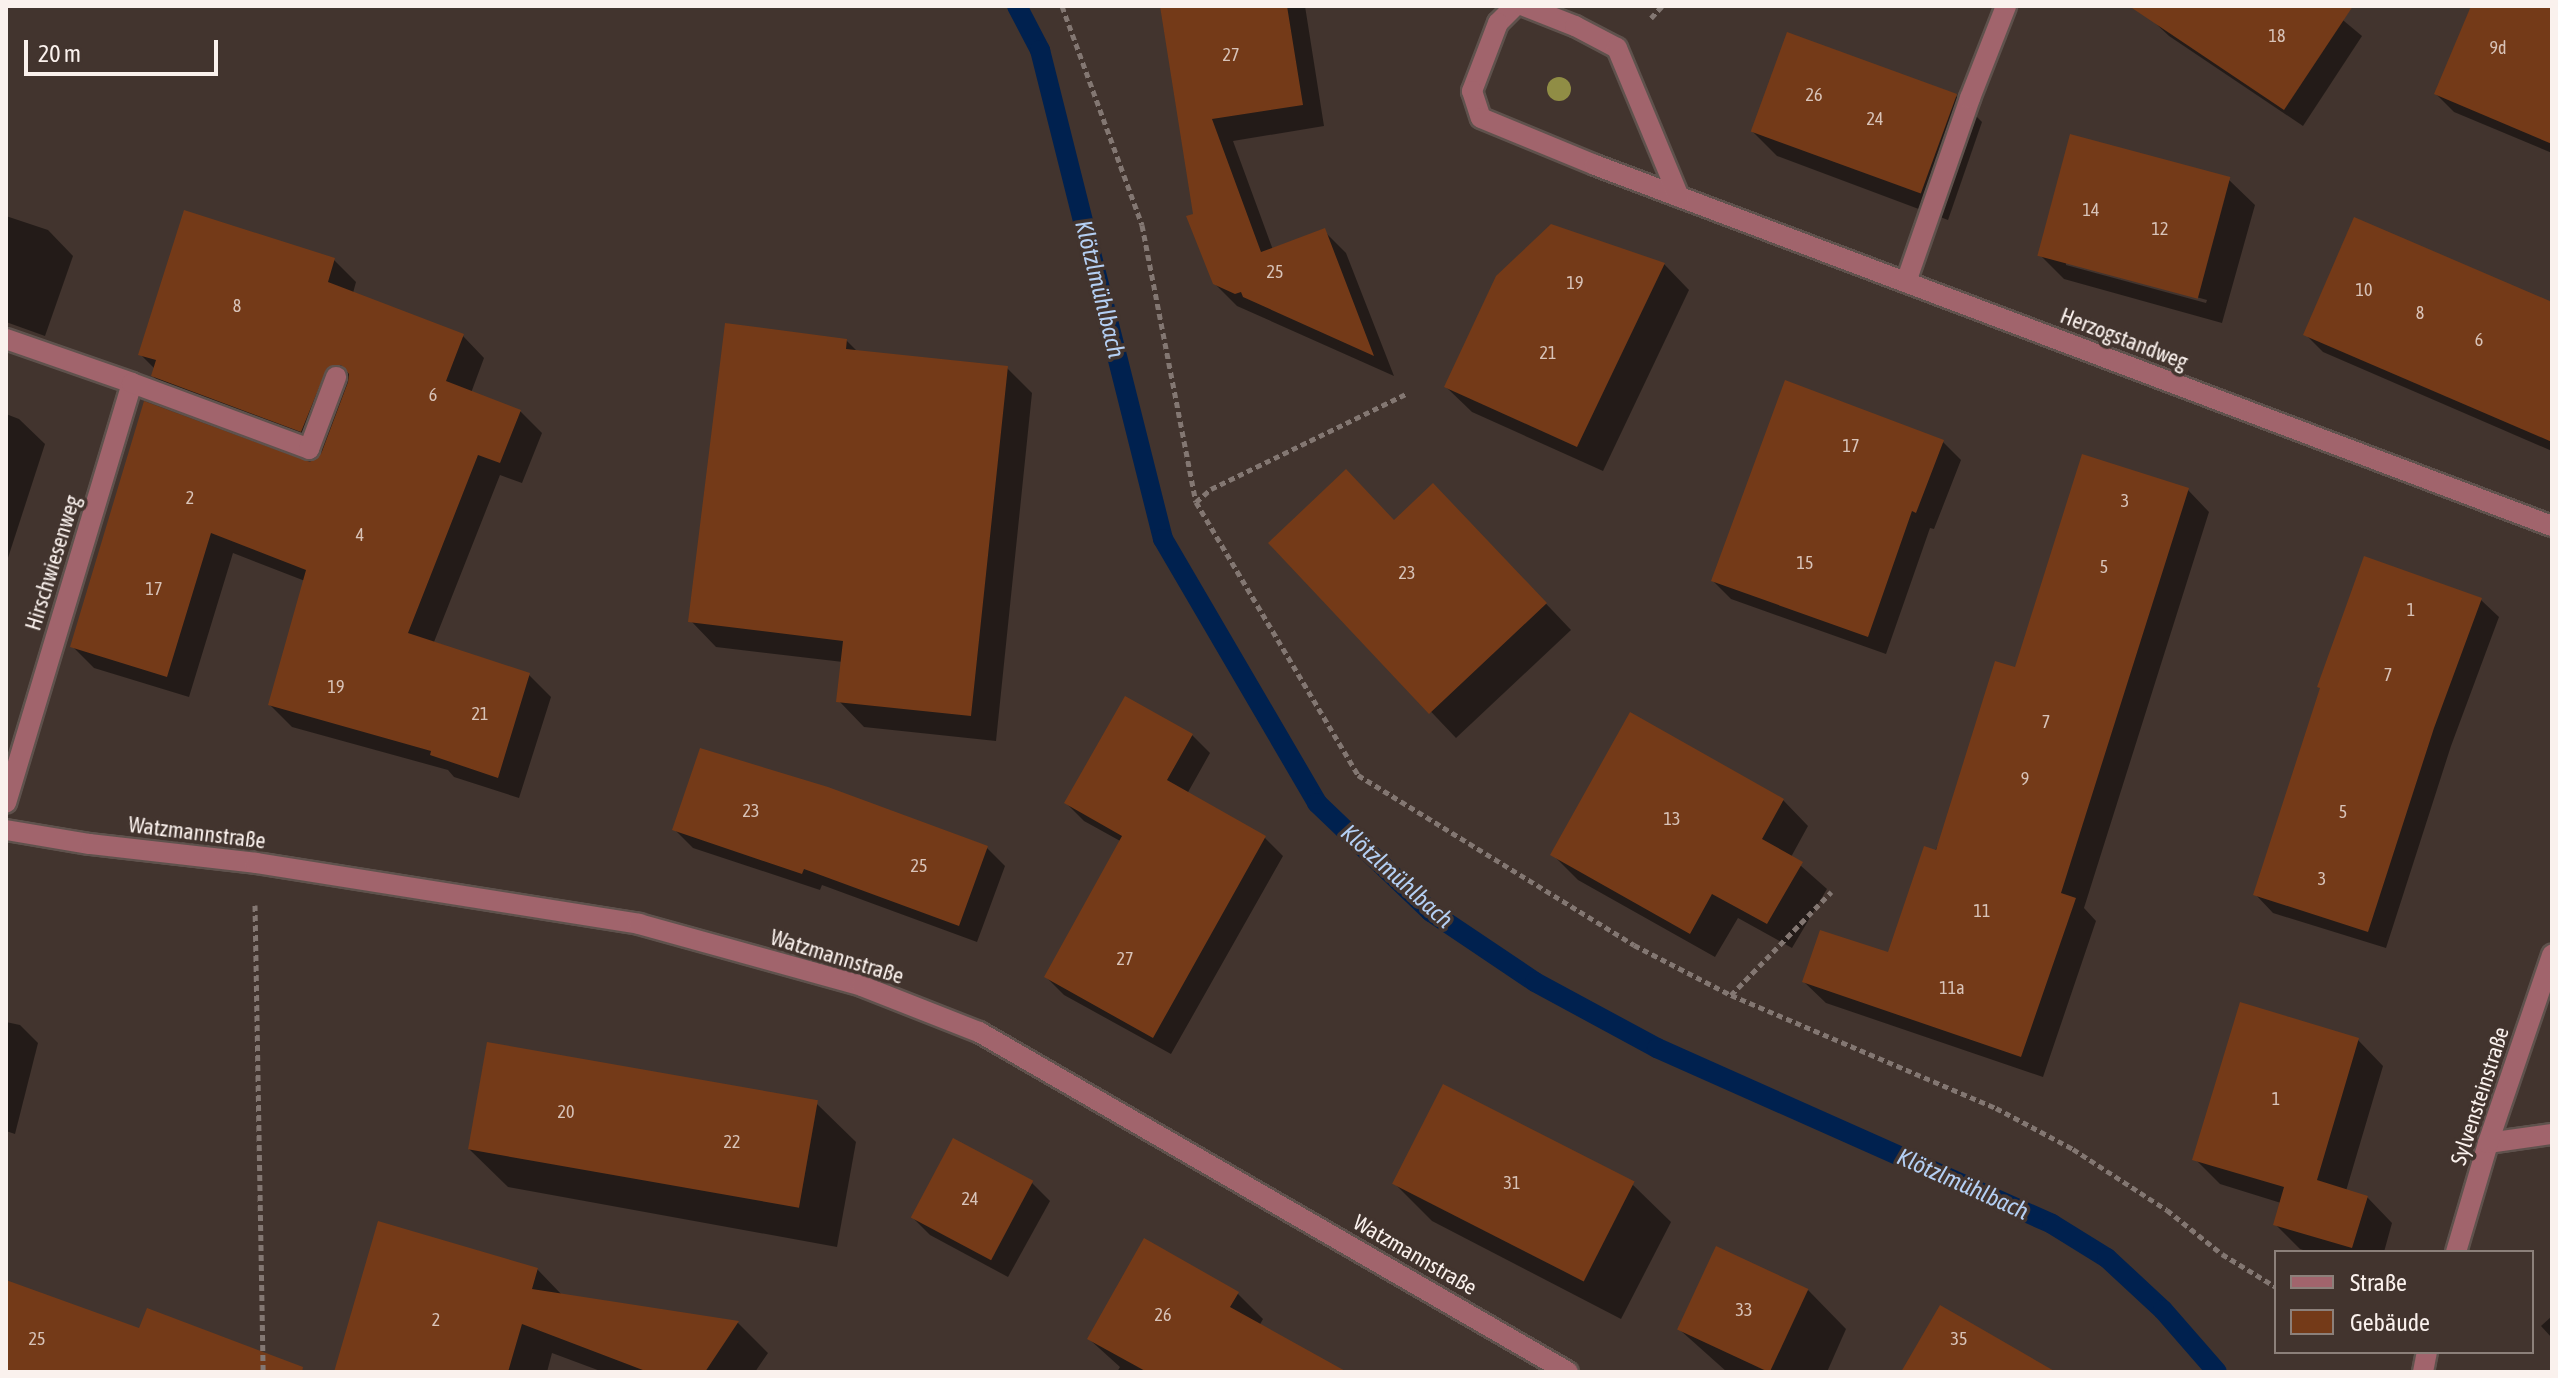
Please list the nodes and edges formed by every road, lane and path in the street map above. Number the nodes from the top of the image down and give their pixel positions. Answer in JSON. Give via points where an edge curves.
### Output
{"nodes":[{"id":1,"x":1062,"y":6,"type":"edge"},
{"id":2,"x":1515,"y":6,"type":"edge"},
{"id":3,"x":1524,"y":6,"type":"edge"},
{"id":4,"x":2006,"y":6,"type":"edge"},
{"id":5,"x":1679,"y":197,"type":"junction"},
{"id":6,"x":1906,"y":282,"type":"junction"},
{"id":7,"x":6,"y":339,"type":"edge"},
{"id":8,"x":336,"y":377,"type":"dead end"},
{"id":9,"x":132,"y":383,"type":"junction"},
{"id":10,"x":1408,"y":393,"type":"dead end"},
{"id":11,"x":1196,"y":502,"type":"junction"},
{"id":12,"x":2552,"y":526,"type":"edge"},
{"id":13,"x":6,"y":802,"type":"edge"},
{"id":14,"x":6,"y":830,"type":"edge"},
{"id":15,"x":256,"y":863,"type":"junction"},
{"id":16,"x":1831,"y":892,"type":"dead end"},
{"id":17,"x":2552,"y":955,"type":"edge"},
{"id":18,"x":1731,"y":995,"type":"junction"},
{"id":19,"x":2552,"y":1134,"type":"edge"},
{"id":20,"x":2488,"y":1143,"type":"junction"},
{"id":21,"x":2457,"y":1250,"type":"edge"},
{"id":22,"x":2274,"y":1286,"type":"edge"},
{"id":23,"x":263,"y":1372,"type":"edge"},
{"id":24,"x":1568,"y":1372,"type":"edge"}],
"edges":[{"from":1,"to":11,"type":"path","via":[[1142,225]]},
{"from":2,"to":5,"type":"street","name":"Herzogstandweg","via":[[1498,23],[1472,91],[1481,118]]},
{"from":3,"to":5,"type":"street","via":[[1617,48]]},
{"from":4,"to":6,"type":"street"},
{"from":5,"to":6,"type":"street","name":"Herzogstandweg"},
{"from":6,"to":12,"type":"street","name":"Herzogstandweg"},
{"from":7,"to":9,"type":"street"},
{"from":8,"to":9,"type":"street","via":[[309,449]]},
{"from":9,"to":13,"type":"street","name":"Hirschwiesenweg"},
{"from":10,"to":11,"type":"path","via":[[1211,489]]},
{"from":11,"to":18,"type":"path","via":[[1358,775],[1634,945]]},
{"from":14,"to":15,"type":"street","name":"Watzmannstraße"},
{"from":15,"to":23,"type":"path","via":[[253,939]]},
{"from":15,"to":24,"type":"street","name":"Watzmannstraße","via":[[639,924],[862,986],[979,1032]]},
{"from":16,"to":18,"type":"path"},
{"from":17,"to":20,"type":"street","name":"Sylvensteinstraße"},
{"from":18,"to":22,"type":"path","via":[[1996,1108],[2073,1149]]},
{"from":19,"to":20,"type":"street"},
{"from":20,"to":21,"type":"street","name":"Sylvensteinstraße"}]}
